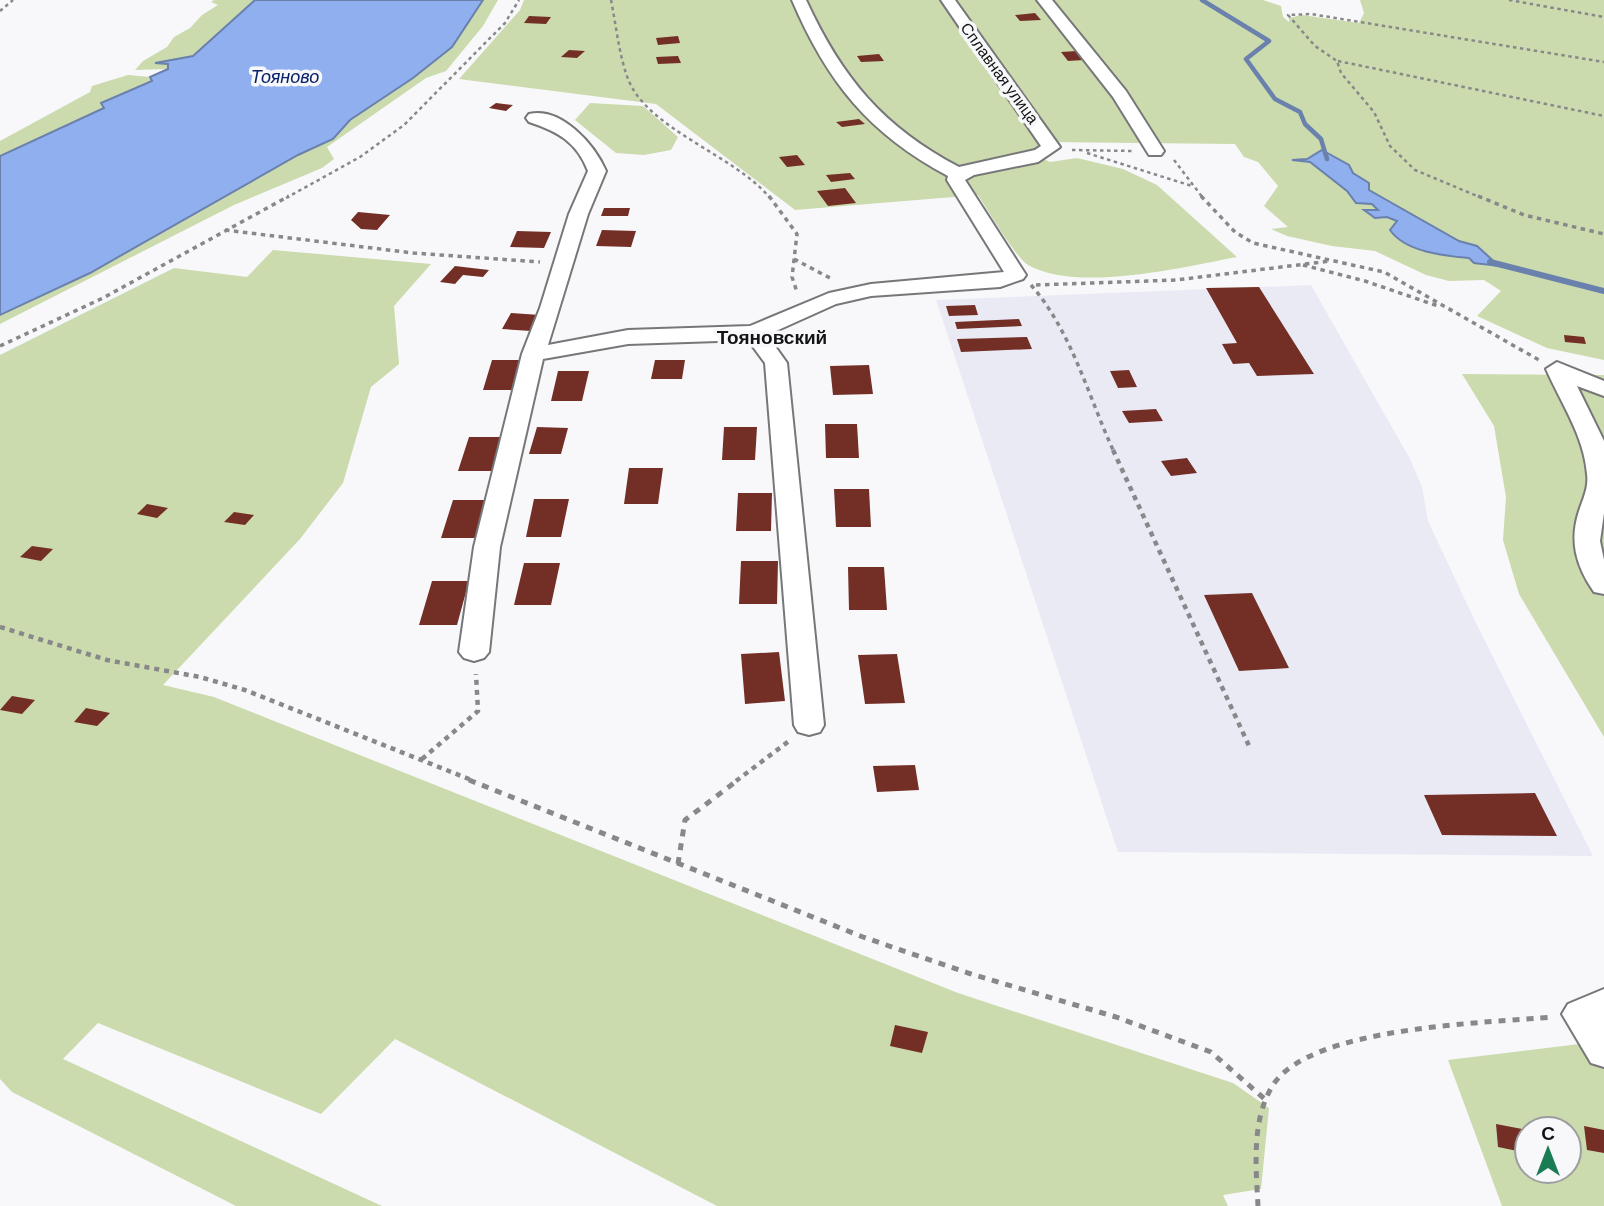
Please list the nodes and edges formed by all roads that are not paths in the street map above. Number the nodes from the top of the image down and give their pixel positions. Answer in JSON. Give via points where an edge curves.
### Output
{"nodes":[{"id":1,"x":799,"y":0,"type":"edge"},
{"id":2,"x":948,"y":0,"type":"edge"},
{"id":3,"x":1044,"y":0,"type":"edge"},
{"id":4,"x":535,"y":118,"type":"dead end"},
{"id":5,"x":1156,"y":151,"type":"road end"},
{"id":6,"x":958,"y":174,"type":"junction"},
{"id":7,"x":754,"y":333,"type":"junction"},
{"id":8,"x":534,"y":354,"type":"junction"},
{"id":9,"x":1604,"y":388,"type":"edge"},
{"id":10,"x":1604,"y":586,"type":"edge"},
{"id":11,"x":474,"y":652,"type":"road end"},
{"id":12,"x":809,"y":725,"type":"road end"},
{"id":13,"x":1596,"y":1010,"type":"edge"},
{"id":14,"x":1604,"y":1052,"type":"edge"}],
"edges":[{"from":1,"to":6,"type":"street","via":[[812,31],[864,108],[892,135]]},
{"from":2,"to":6,"type":"street","name":"Сплавная улица","via":[[1051,147],[1030,158],[976,166]]},
{"from":3,"to":5,"type":"street","via":[[1120,95]]},
{"from":4,"to":8,"type":"street","via":[[574,134],[591,152],[597,171],[585,192],[550,318]]},
{"from":6,"to":7,"type":"street","via":[[956,180],[1024,280],[872,290],[829,299]]},
{"from":7,"to":8,"type":"street","via":[[628,337]]},
{"from":7,"to":12,"type":"street","via":[[775,362]]},
{"from":8,"to":11,"type":"street","via":[[486,547]]},
{"from":9,"to":10,"type":"street","via":[[1556,369],[1594,450],[1600,474],[1600,492],[1585,536],[1588,560]]},
{"from":13,"to":14,"type":"street"}]}
